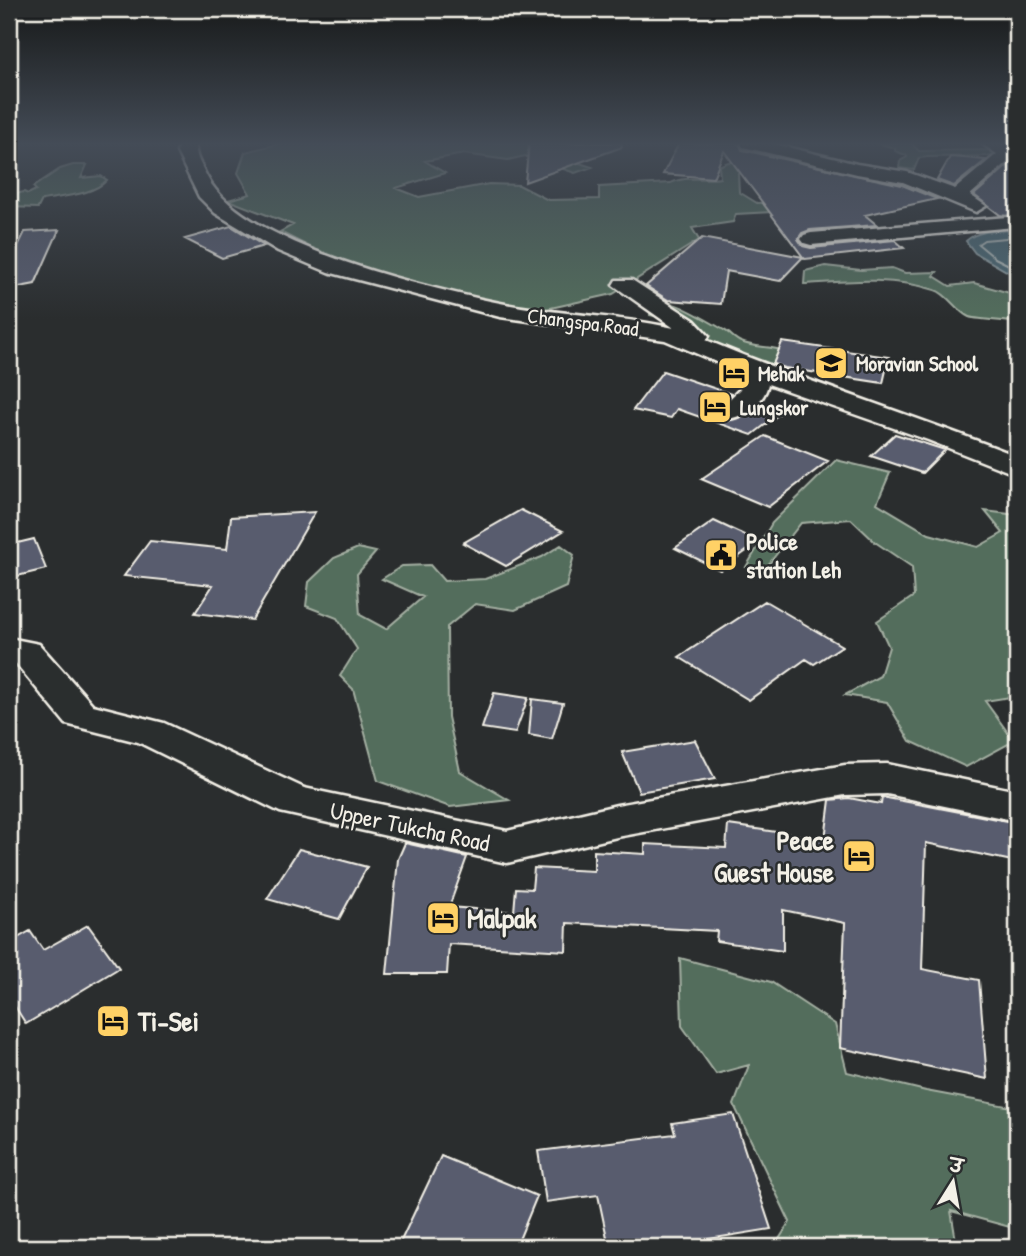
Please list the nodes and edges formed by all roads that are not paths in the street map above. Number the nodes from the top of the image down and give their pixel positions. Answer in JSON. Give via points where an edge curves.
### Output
{"nodes":[{"id":1,"x":215,"y":202,"type":"edge"},
{"id":2,"x":969,"y":202,"type":"edge"},
{"id":3,"x":1013,"y":223,"type":"edge"},
{"id":4,"x":811,"y":239,"type":"dead end"},
{"id":5,"x":624,"y":285,"type":"dead end"},
{"id":6,"x":711,"y":352,"type":"junction"},
{"id":7,"x":757,"y":371,"type":"junction"},
{"id":8,"x":729,"y":412,"type":"dead end"},
{"id":9,"x":1017,"y":466,"type":"edge"},
{"id":10,"x":9,"y":649,"type":"edge"},
{"id":11,"x":1017,"y":806,"type":"edge"}],
"edges":[{"from":1,"to":6,"type":"street","name":"Changspa Road","via":[[298,252],[355,274],[500,310],[670,334]]},
{"from":2,"to":3,"type":"street"},
{"from":3,"to":4,"type":"street"},
{"from":5,"to":6,"type":"street","via":[[686,325]]},
{"from":6,"to":7,"type":"street","name":"Changspa Road"},
{"from":7,"to":8,"type":"street","via":[[753,392]]},
{"from":7,"to":9,"type":"street","name":"Changspa Road"},
{"from":10,"to":11,"type":"street","name":"Upper Tukcha Road","via":[[26,652],[80,715],[150,732],[295,801],[506,847],[617,821],[845,780],[887,779]]}]}
